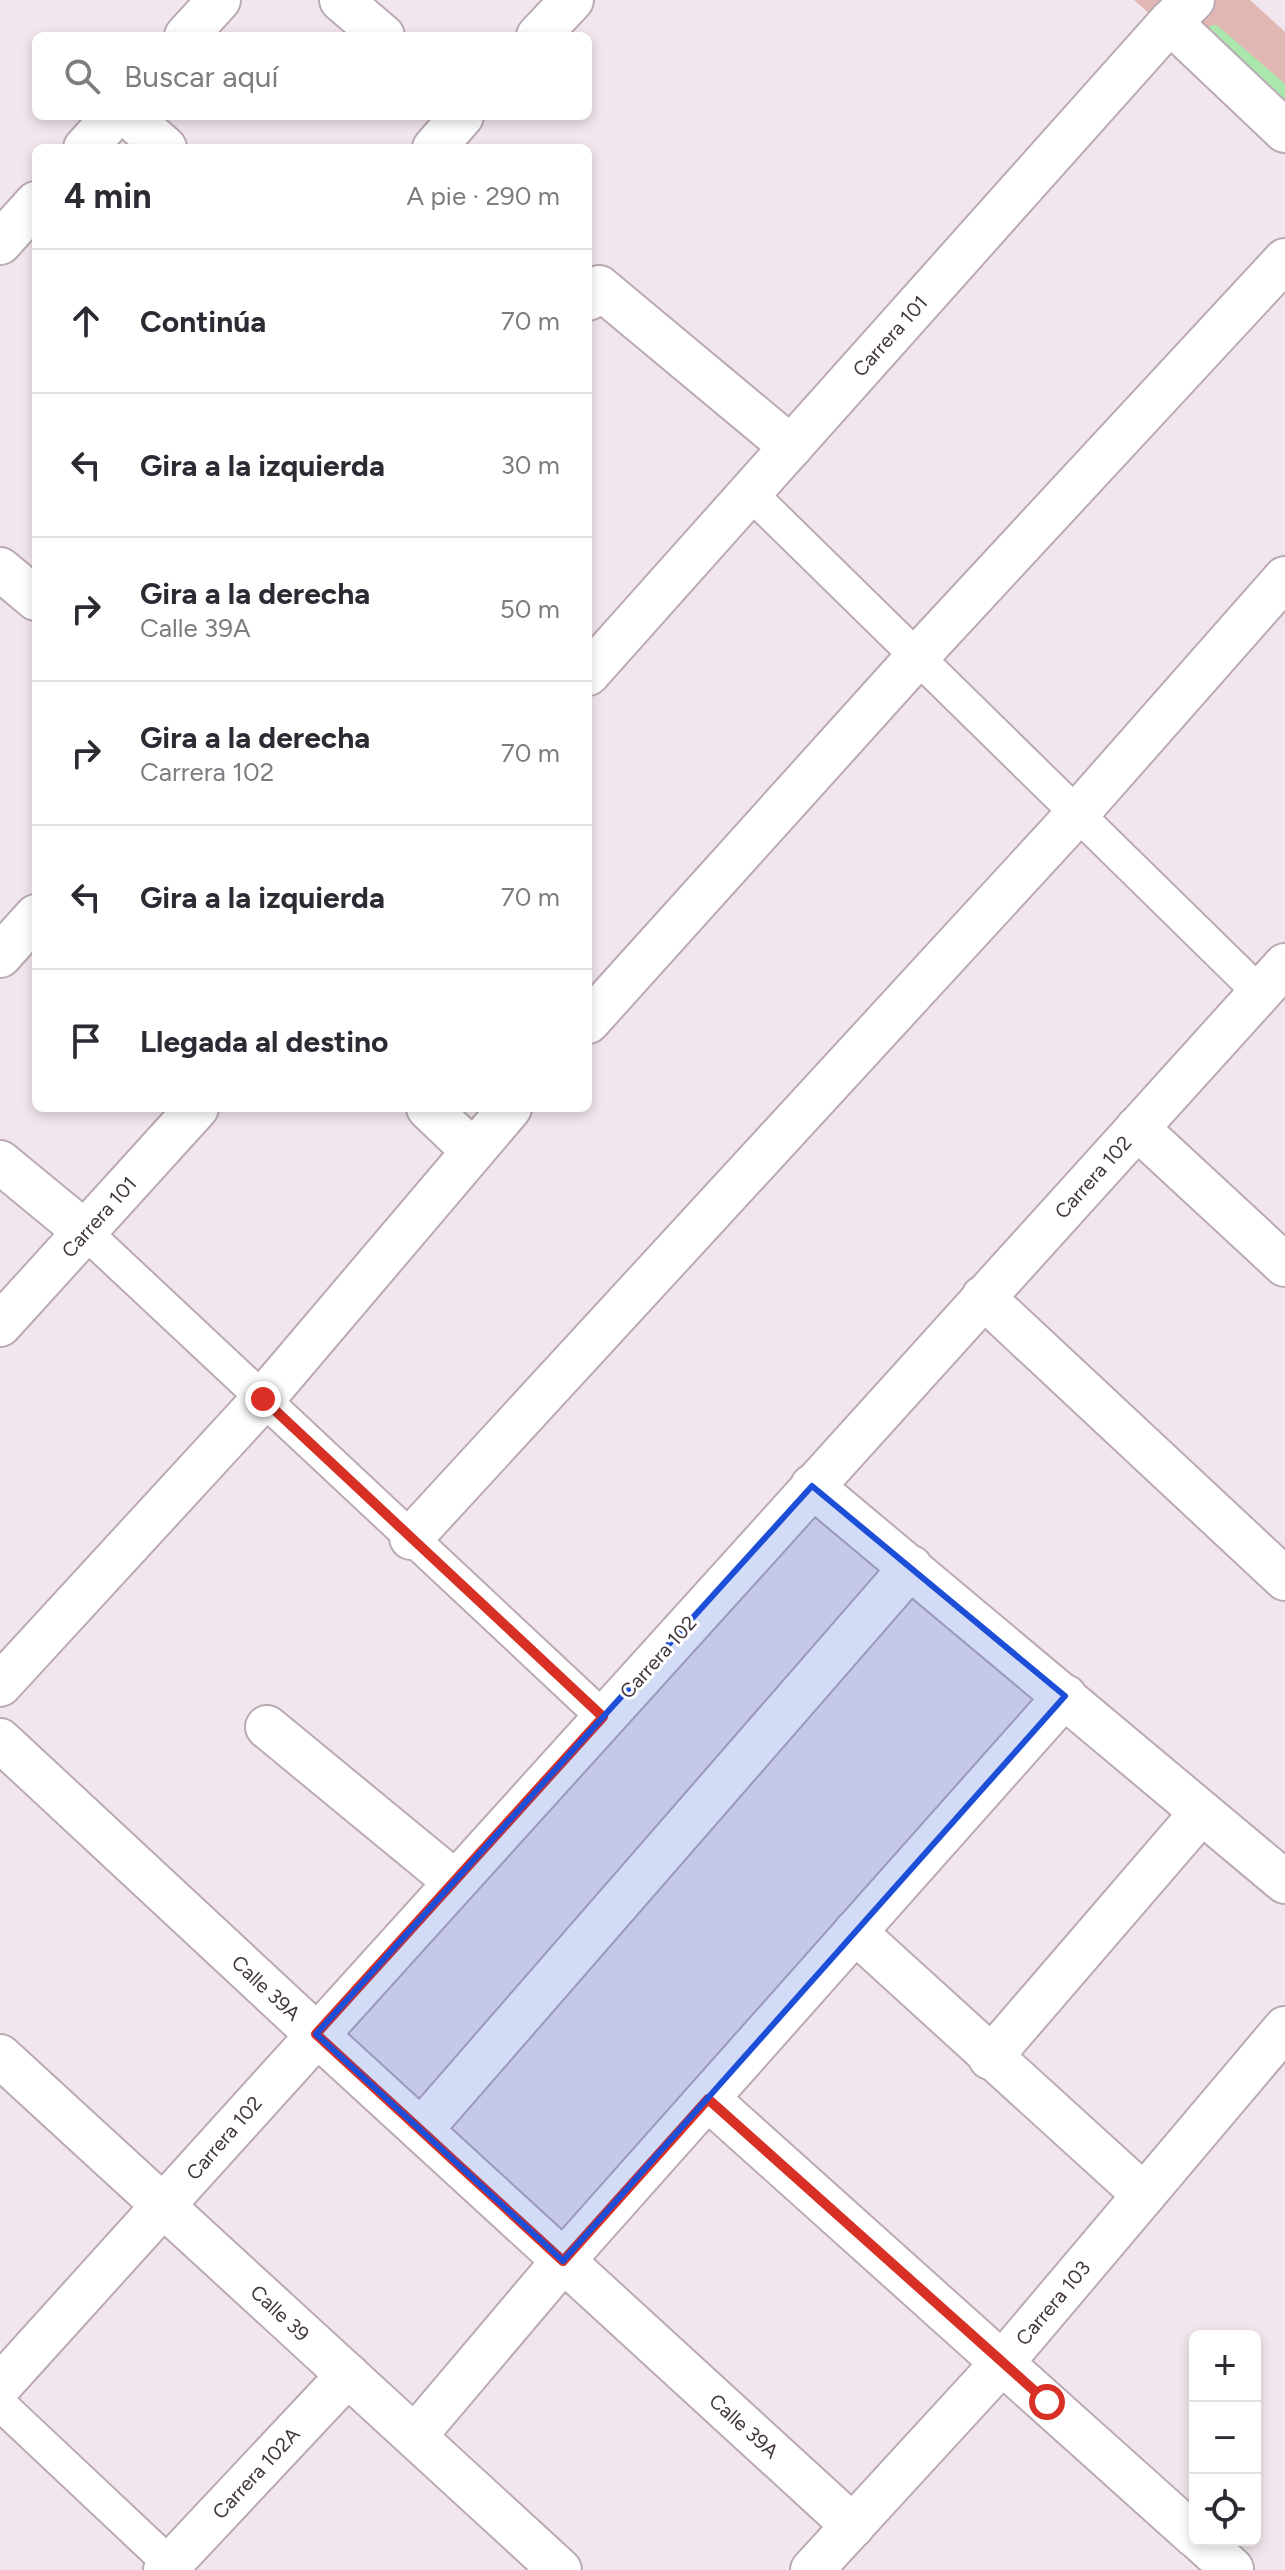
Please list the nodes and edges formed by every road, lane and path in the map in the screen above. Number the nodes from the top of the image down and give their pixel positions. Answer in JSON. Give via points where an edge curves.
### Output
{"nodes":[{"id":1,"x":219,"y":0,"type":"edge"},
{"id":2,"x":341,"y":0,"type":"edge"},
{"id":3,"x":572,"y":0,"type":"edge"},
{"id":4,"x":1182,"y":11,"type":"edge"},
{"id":5,"x":190,"y":32,"type":"edge"},
{"id":6,"x":378,"y":32,"type":"edge"},
{"id":7,"x":542,"y":32,"type":"edge"},
{"id":8,"x":110,"y":120,"type":"edge"},
{"id":9,"x":134,"y":120,"type":"edge"},
{"id":10,"x":458,"y":120,"type":"edge"},
{"id":11,"x":1285,"y":131,"type":"edge"},
{"id":12,"x":89,"y":144,"type":"edge"},
{"id":13,"x":160,"y":144,"type":"edge"},
{"id":14,"x":438,"y":144,"type":"edge"},
{"id":15,"x":32,"y":207,"type":"edge"},
{"id":16,"x":0,"y":243,"type":"edge"},
{"id":17,"x":1285,"y":260,"type":"edge"},
{"id":18,"x":594,"y":293,"type":"edge"},
{"id":19,"x":791,"y":447,"type":"junction"},
{"id":20,"x":750,"y":493,"type":"junction"},
{"id":21,"x":1285,"y":578,"type":"edge"},
{"id":22,"x":917,"y":657,"type":"junction"},
{"id":23,"x":592,"y":670,"type":"edge"},
{"id":24,"x":1077,"y":814,"type":"junction"},
{"id":25,"x":32,"y":920,"type":"edge"},
{"id":26,"x":0,"y":956,"type":"edge"},
{"id":27,"x":1272,"y":979,"type":"edge"},
{"id":28,"x":592,"y":1018,"type":"edge"},
{"id":29,"x":193,"y":1112,"type":"edge"},
{"id":30,"x":432,"y":1112,"type":"edge"},
{"id":31,"x":506,"y":1112,"type":"edge"},
{"id":32,"x":1137,"y":1128,"type":"junction"},
{"id":33,"x":472,"y":1150,"type":"junction"},
{"id":34,"x":0,"y":1162,"type":"edge"},
{"id":35,"x":85,"y":1232,"type":"junction"},
{"id":36,"x":1285,"y":1265,"type":"edge"},
{"id":37,"x":983,"y":1297,"type":"junction"},
{"id":38,"x":0,"y":1325,"type":"edge"},
{"id":39,"x":263,"y":1399,"type":"junction"},
{"id":40,"x":812,"y":1486,"type":"junction"},
{"id":41,"x":411,"y":1538,"type":"junction"},
{"id":42,"x":911,"y":1567,"type":"junction"},
{"id":43,"x":1285,"y":1579,"type":"edge"},
{"id":44,"x":0,"y":1685,"type":"edge"},
{"id":45,"x":1065,"y":1696,"type":"junction"},
{"id":46,"x":603,"y":1717,"type":"junction"},
{"id":47,"x":267,"y":1727,"type":"dead end"},
{"id":48,"x":0,"y":1740,"type":"edge"},
{"id":49,"x":1201,"y":1813,"type":"junction"},
{"id":50,"x":454,"y":1881,"type":"junction"},
{"id":51,"x":1285,"y":1882,"type":"edge"},
{"id":52,"x":855,"y":1932,"type":"junction"},
{"id":53,"x":1285,"y":2028,"type":"edge"},
{"id":54,"x":316,"y":2034,"type":"junction"},
{"id":55,"x":0,"y":2056,"type":"edge"},
{"id":56,"x":990,"y":2058,"type":"junction"},
{"id":57,"x":708,"y":2099,"type":"junction"},
{"id":58,"x":421,"y":2130,"type":"junction"},
{"id":59,"x":1144,"y":2195,"type":"junction"},
{"id":60,"x":164,"y":2205,"type":"junction"},
{"id":61,"x":563,"y":2261,"type":"junction"},
{"id":62,"x":1002,"y":2363,"type":"junction"},
{"id":63,"x":348,"y":2375,"type":"junction"},
{"id":64,"x":0,"y":2386,"type":"edge"},
{"id":65,"x":0,"y":2404,"type":"edge"},
{"id":66,"x":415,"y":2436,"type":"junction"},
{"id":67,"x":853,"y":2526,"type":"junction"},
{"id":68,"x":1189,"y":2531,"type":"edge"},
{"id":69,"x":1207,"y":2546,"type":"edge"},
{"id":70,"x":170,"y":2568,"type":"edge"},
{"id":71,"x":1232,"y":2569,"type":"edge"},
{"id":72,"x":560,"y":2570,"type":"edge"},
{"id":73,"x":812,"y":2570,"type":"edge"}],
"edges":[{"from":1,"to":5,"type":"street"},
{"from":2,"to":6,"type":"street"},
{"from":3,"to":7,"type":"street"},
{"from":4,"to":11,"type":"street"},
{"from":4,"to":19,"type":"street","name":"Carrera 101"},
{"from":8,"to":12,"type":"street"},
{"from":9,"to":13,"type":"street"},
{"from":10,"to":14,"type":"street"},
{"from":15,"to":16,"type":"street"},
{"from":17,"to":22,"type":"street"},
{"from":18,"to":19,"type":"street"},
{"from":19,"to":20,"type":"street","name":"Carrera 101"},
{"from":20,"to":22,"type":"street"},
{"from":20,"to":23,"type":"street","name":"Carrera 101"},
{"from":21,"to":24,"type":"street"},
{"from":22,"to":24,"type":"street"},
{"from":22,"to":28,"type":"street"},
{"from":24,"to":27,"type":"street"},
{"from":24,"to":41,"type":"street"},
{"from":25,"to":26,"type":"street"},
{"from":27,"to":32,"type":"street","name":"Carrera 102"},
{"from":29,"to":35,"type":"street","name":"Carrera 101"},
{"from":30,"to":33,"type":"street"},
{"from":31,"to":33,"type":"street"},
{"from":32,"to":36,"type":"street"},
{"from":32,"to":37,"type":"street","name":"Carrera 102"},
{"from":33,"to":39,"type":"street"},
{"from":34,"to":35,"type":"street"},
{"from":35,"to":38,"type":"street","name":"Carrera 101"},
{"from":35,"to":39,"type":"street"},
{"from":37,"to":40,"type":"street","name":"Carrera 102"},
{"from":37,"to":43,"type":"street"},
{"from":39,"to":41,"type":"street"},
{"from":39,"to":44,"type":"street"},
{"from":40,"to":42,"type":"street"},
{"from":40,"to":46,"type":"street","name":"Carrera 102"},
{"from":41,"to":46,"type":"street"},
{"from":42,"to":45,"type":"street"},
{"from":42,"to":58,"type":"street"},
{"from":45,"to":49,"type":"street"},
{"from":45,"to":52,"type":"street"},
{"from":46,"to":50,"type":"street","name":"Carrera 102"},
{"from":47,"to":50,"type":"street"},
{"from":48,"to":54,"type":"street","name":"Calle 39A"},
{"from":49,"to":51,"type":"street"},
{"from":49,"to":56,"type":"street"},
{"from":50,"to":54,"type":"street","name":"Carrera 102"},
{"from":52,"to":56,"type":"street"},
{"from":52,"to":57,"type":"street"},
{"from":53,"to":59,"type":"street","name":"Carrera 103"},
{"from":54,"to":58,"type":"street","name":"Calle 39A"},
{"from":54,"to":60,"type":"street","name":"Carrera 102"},
{"from":55,"to":60,"type":"street","name":"Calle 39"},
{"from":56,"to":59,"type":"street"},
{"from":57,"to":61,"type":"street"},
{"from":57,"to":62,"type":"street"},
{"from":58,"to":61,"type":"street","name":"Calle 39A"},
{"from":59,"to":62,"type":"street","name":"Carrera 103"},
{"from":60,"to":63,"type":"street","name":"Calle 39"},
{"from":60,"to":64,"type":"street","name":"Carrera 102"},
{"from":61,"to":66,"type":"street"},
{"from":61,"to":67,"type":"street","name":"Calle 39A"},
{"from":62,"to":67,"type":"street","name":"Carrera 103"},
{"from":62,"to":68,"type":"street"},
{"from":63,"to":66,"type":"street","name":"Calle 39"},
{"from":63,"to":70,"type":"street","name":"Carrera 102A"},
{"from":65,"to":70,"type":"street"},
{"from":66,"to":72,"type":"street","name":"Calle 39"},
{"from":67,"to":73,"type":"street","name":"Carrera 103"},
{"from":69,"to":71,"type":"street"}]}
